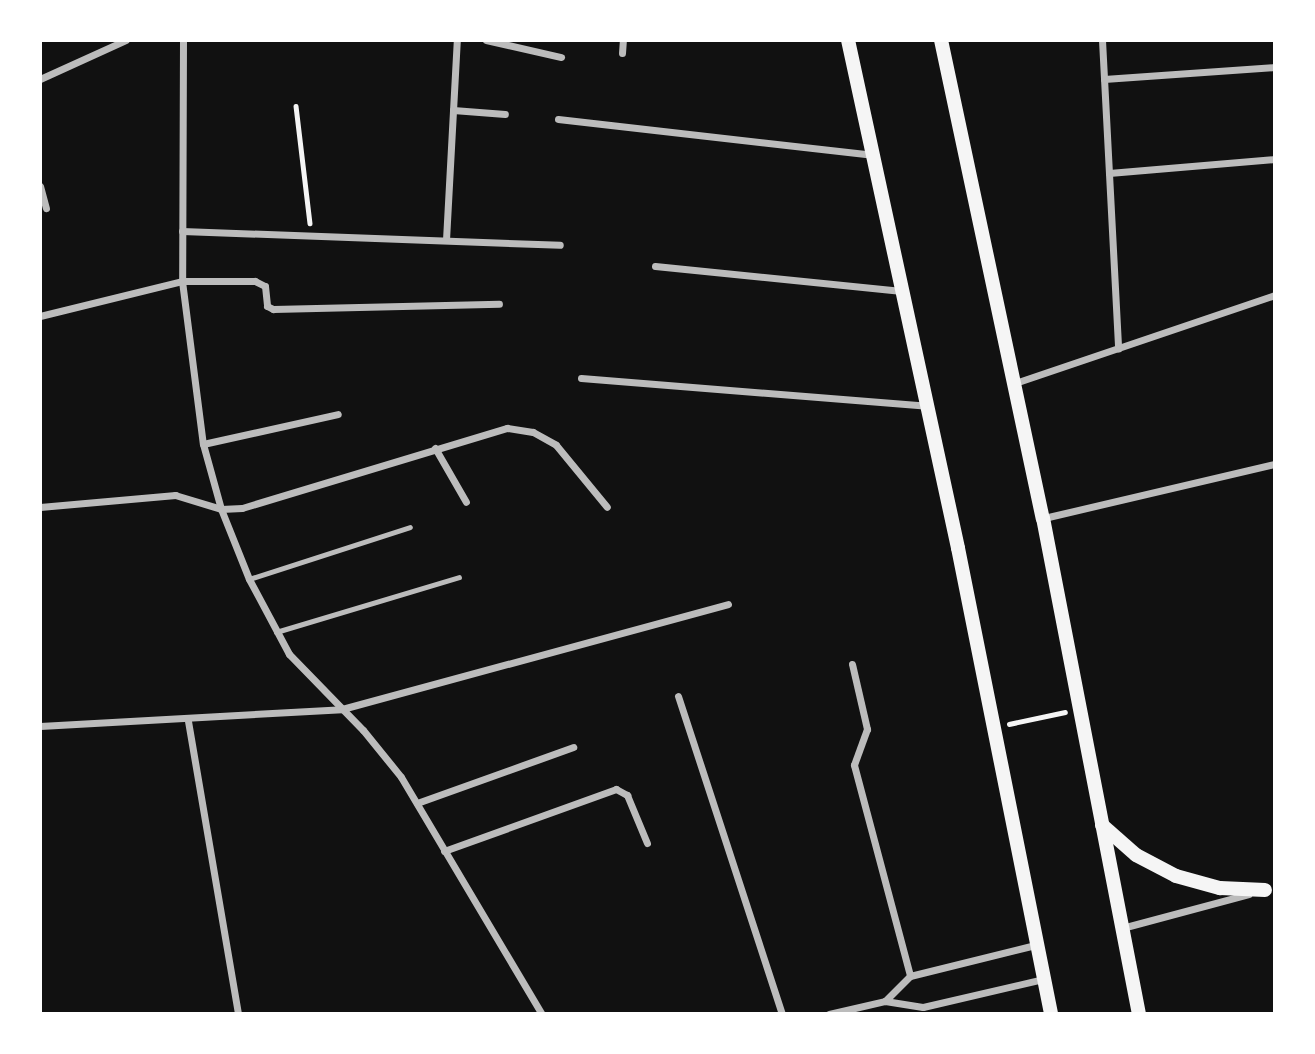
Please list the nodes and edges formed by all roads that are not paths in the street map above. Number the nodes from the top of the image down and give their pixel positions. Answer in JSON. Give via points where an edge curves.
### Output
{"nodes":[{"id":1,"x":126,"y":40,"type":"edge"},
{"id":2,"x":183,"y":40,"type":"edge"},
{"id":3,"x":457,"y":40,"type":"edge"},
{"id":4,"x":486,"y":40,"type":"edge"},
{"id":5,"x":623,"y":40,"type":"edge"},
{"id":6,"x":848,"y":40,"type":"edge"},
{"id":7,"x":941,"y":40,"type":"edge"},
{"id":8,"x":1102,"y":40,"type":"edge"},
{"id":9,"x":622,"y":53,"type":"dead end"},
{"id":10,"x":561,"y":57,"type":"dead end"},
{"id":11,"x":1275,"y":67,"type":"edge"},
{"id":12,"x":40,"y":79,"type":"edge"},
{"id":13,"x":1104,"y":79,"type":"junction"},
{"id":14,"x":453,"y":110,"type":"junction"},
{"id":15,"x":505,"y":114,"type":"dead end"},
{"id":16,"x":558,"y":119,"type":"dead end"},
{"id":17,"x":873,"y":155,"type":"junction"},
{"id":18,"x":1275,"y":159,"type":"edge"},
{"id":19,"x":1109,"y":173,"type":"junction"},
{"id":20,"x":40,"y":186,"type":"edge"},
{"id":21,"x":46,"y":208,"type":"dead end"},
{"id":22,"x":182,"y":231,"type":"junction"},
{"id":23,"x":446,"y":240,"type":"junction"},
{"id":24,"x":560,"y":245,"type":"dead end"},
{"id":25,"x":655,"y":266,"type":"dead end"},
{"id":26,"x":182,"y":281,"type":"junction"},
{"id":27,"x":902,"y":290,"type":"junction"},
{"id":28,"x":1275,"y":295,"type":"edge"},
{"id":29,"x":499,"y":304,"type":"dead end"},
{"id":30,"x":40,"y":316,"type":"edge"},
{"id":31,"x":1118,"y":349,"type":"junction"},
{"id":32,"x":581,"y":378,"type":"dead end"},
{"id":33,"x":1015,"y":383,"type":"junction"},
{"id":34,"x":928,"y":406,"type":"junction"},
{"id":35,"x":338,"y":415,"type":"dead end"},
{"id":36,"x":203,"y":444,"type":"junction"},
{"id":37,"x":435,"y":448,"type":"junction"},
{"id":38,"x":1275,"y":464,"type":"edge"},
{"id":39,"x":466,"y":502,"type":"dead end"},
{"id":40,"x":607,"y":507,"type":"dead end"},
{"id":41,"x":40,"y":508,"type":"edge"},
{"id":42,"x":221,"y":509,"type":"junction"},
{"id":43,"x":1043,"y":518,"type":"junction"},
{"id":44,"x":410,"y":527,"type":"dead end"},
{"id":45,"x":459,"y":577,"type":"dead end"},
{"id":46,"x":249,"y":579,"type":"junction"},
{"id":47,"x":728,"y":604,"type":"dead end"},
{"id":48,"x":275,"y":632,"type":"junction"},
{"id":49,"x":852,"y":664,"type":"dead end"},
{"id":50,"x":678,"y":696,"type":"dead end"},
{"id":51,"x":342,"y":709,"type":"junction"},
{"id":52,"x":188,"y":721,"type":"junction"},
{"id":53,"x":40,"y":726,"type":"edge"},
{"id":54,"x":573,"y":747,"type":"dead end"},
{"id":55,"x":417,"y":803,"type":"junction"},
{"id":56,"x":1102,"y":825,"type":"junction"},
{"id":57,"x":647,"y":843,"type":"dead end"},
{"id":58,"x":444,"y":851,"type":"junction"},
{"id":59,"x":1270,"y":889,"type":"edge"},
{"id":60,"x":1122,"y":928,"type":"junction"},
{"id":61,"x":1035,"y":945,"type":"junction"},
{"id":62,"x":910,"y":976,"type":"junction"},
{"id":63,"x":1043,"y":979,"type":"junction"},
{"id":64,"x":885,"y":1001,"type":"junction"},
{"id":65,"x":861,"y":1010,"type":"edge"},
{"id":66,"x":238,"y":1014,"type":"edge"},
{"id":67,"x":542,"y":1014,"type":"edge"},
{"id":68,"x":782,"y":1014,"type":"edge"},
{"id":69,"x":829,"y":1014,"type":"edge"},
{"id":70,"x":1051,"y":1014,"type":"edge"},
{"id":71,"x":1139,"y":1014,"type":"edge"}],
"edges":[{"from":1,"to":12,"type":"street"},
{"from":2,"to":22,"type":"street"},
{"from":3,"to":14,"type":"street"},
{"from":4,"to":10,"type":"street"},
{"from":5,"to":9,"type":"street"},
{"from":6,"to":17,"type":"main road"},
{"from":7,"to":33,"type":"main road"},
{"from":8,"to":13,"type":"street"},
{"from":11,"to":13,"type":"street"},
{"from":13,"to":19,"type":"street"},
{"from":14,"to":15,"type":"street"},
{"from":14,"to":23,"type":"street"},
{"from":16,"to":17,"type":"street"},
{"from":17,"to":27,"type":"main road"},
{"from":18,"to":19,"type":"street"},
{"from":19,"to":31,"type":"street"},
{"from":20,"to":21,"type":"street"},
{"from":22,"to":23,"type":"street"},
{"from":22,"to":26,"type":"street"},
{"from":23,"to":24,"type":"street"},
{"from":25,"to":27,"type":"street"},
{"from":26,"to":29,"type":"street","via":[[256,281],[265,286],[267,306],[272,309]]},
{"from":26,"to":30,"type":"street"},
{"from":26,"to":36,"type":"street"},
{"from":27,"to":34,"type":"main road"},
{"from":28,"to":31,"type":"street"},
{"from":31,"to":33,"type":"street"},
{"from":32,"to":34,"type":"street"},
{"from":33,"to":43,"type":"main road"},
{"from":34,"to":61,"type":"main road"},
{"from":35,"to":36,"type":"street"},
{"from":36,"to":42,"type":"street"},
{"from":37,"to":39,"type":"street"},
{"from":37,"to":40,"type":"street","via":[[494,430],[533,432],[556,445]]},
{"from":37,"to":42,"type":"street","via":[[252,505]]},
{"from":38,"to":43,"type":"street"},
{"from":41,"to":42,"type":"street","via":[[175,495]]},
{"from":42,"to":46,"type":"street"},
{"from":43,"to":56,"type":"main road"},
{"from":44,"to":46,"type":"lane"},
{"from":45,"to":48,"type":"lane"},
{"from":46,"to":48,"type":"street"},
{"from":47,"to":51,"type":"street"},
{"from":48,"to":51,"type":"street","via":[[304,675]]},
{"from":49,"to":62,"type":"street","via":[[867,729],[854,765]]},
{"from":50,"to":68,"type":"street"},
{"from":51,"to":52,"type":"street"},
{"from":51,"to":55,"type":"street","via":[[383,753]]},
{"from":52,"to":53,"type":"street"},
{"from":52,"to":66,"type":"street"},
{"from":54,"to":55,"type":"street"},
{"from":55,"to":58,"type":"street"},
{"from":56,"to":59,"type":"main road","via":[[1136,855],[1176,876],[1220,888]]},
{"from":56,"to":60,"type":"main road"},
{"from":57,"to":58,"type":"street","via":[[627,795],[616,789]]},
{"from":58,"to":67,"type":"street"},
{"from":59,"to":60,"type":"street"},
{"from":60,"to":71,"type":"main road"},
{"from":61,"to":62,"type":"street"},
{"from":61,"to":63,"type":"main road"},
{"from":62,"to":64,"type":"street"},
{"from":63,"to":64,"type":"street","via":[[923,1007]]},
{"from":63,"to":70,"type":"main road"},
{"from":64,"to":65,"type":"street"},
{"from":65,"to":69,"type":"street"}]}
